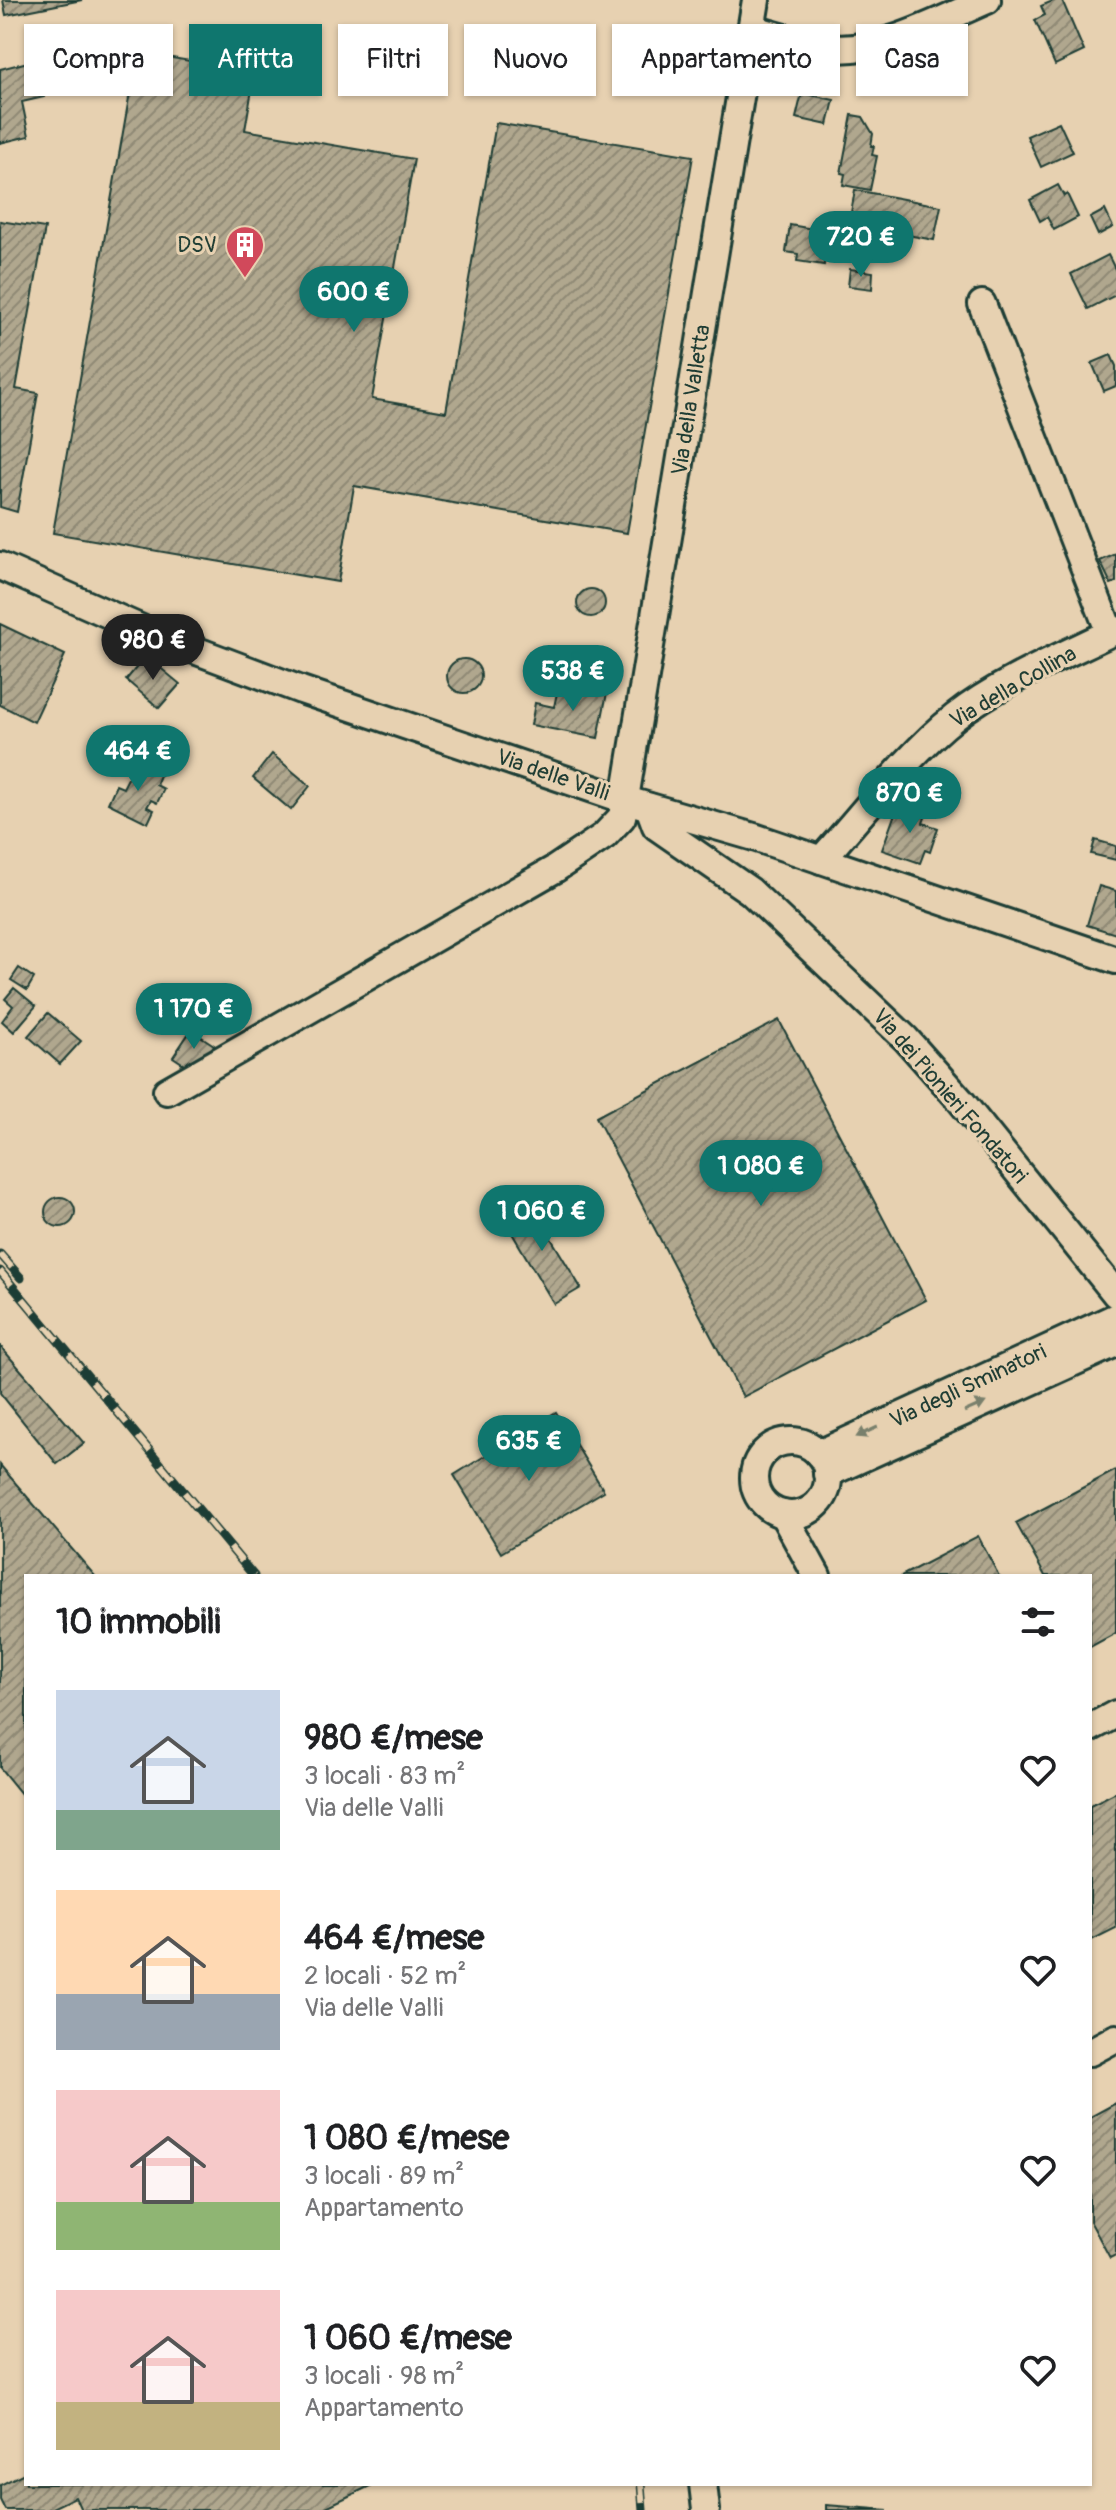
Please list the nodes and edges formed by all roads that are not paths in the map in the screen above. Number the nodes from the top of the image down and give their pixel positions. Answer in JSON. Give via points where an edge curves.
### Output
{"nodes":[{"id":1,"x":756,"y":0,"type":"edge"},
{"id":2,"x":987,"y":0,"type":"edge"},
{"id":3,"x":753,"y":24,"type":"edge"},
{"id":4,"x":840,"y":48,"type":"edge"},
{"id":5,"x":742,"y":96,"type":"edge"},
{"id":6,"x":982,"y":304,"type":"dead end"},
{"id":7,"x":0,"y":566,"type":"edge"},
{"id":8,"x":1113,"y":631,"type":"edge"},
{"id":9,"x":638,"y":803,"type":"junction"},
{"id":10,"x":754,"y":837,"type":"junction"},
{"id":11,"x":821,"y":860,"type":"junction"},
{"id":12,"x":735,"y":878,"type":"junction"},
{"id":13,"x":1116,"y":960,"type":"edge"},
{"id":14,"x":167,"y":1091,"type":"dead end"},
{"id":15,"x":1116,"y":1294,"type":"edge"},
{"id":16,"x":1116,"y":1317,"type":"edge"},
{"id":17,"x":1116,"y":1343,"type":"edge"},
{"id":18,"x":823,"y":1464,"type":"junction"},
{"id":19,"x":783,"y":1514,"type":"junction"},
{"id":20,"x":816,"y":1574,"type":"edge"},
{"id":21,"x":1116,"y":1714,"type":"edge"},
{"id":22,"x":1092,"y":1727,"type":"edge"},
{"id":23,"x":1116,"y":2038,"type":"edge"},
{"id":24,"x":1092,"y":2051,"type":"edge"},
{"id":25,"x":703,"y":2486,"type":"edge"},
{"id":26,"x":706,"y":2510,"type":"edge"}],
"edges":[{"from":1,"to":3,"type":"street","name":"Via della Valletta"},
{"from":2,"to":4,"type":"street","via":[[894,38],[859,49]]},
{"from":5,"to":9,"type":"street","name":"Via della Valletta"},
{"from":6,"to":8,"type":"street"},
{"from":7,"to":9,"type":"street","name":"Via delle Valli","via":[[238,667]]},
{"from":8,"to":11,"type":"street","name":"Via della Collina","via":[[958,714]]},
{"from":9,"to":10,"type":"street","name":"Via delle Valli"},
{"from":9,"to":12,"type":"street","name":"Via dei Pionieri Fondatori","via":[[656,826]]},
{"from":9,"to":14,"type":"street","via":[[589,848]]},
{"from":10,"to":11,"type":"street","name":"Via delle Valli"},
{"from":10,"to":12,"type":"street","via":[[740,853]]},
{"from":11,"to":13,"type":"street","name":"Via delle Valli"},
{"from":12,"to":15,"type":"street","name":"Via dei Pionieri Fondatori","via":[[906,1039]]},
{"from":16,"to":18,"type":"street","name":"Via degli Sminatori","one_way":true},
{"from":18,"to":17,"type":"street","name":"Via degli Sminatori","one_way":true},
{"from":18,"to":19,"type":"street","via":[[827,1486],[815,1505]]},
{"from":18,"to":19,"type":"street","via":[[810,1446],[798,1441],[785,1441],[763,1454],[756,1465],[756,1490],[762,1501]]},
{"from":19,"to":20,"type":"street"},
{"from":21,"to":22,"type":"street"},
{"from":23,"to":24,"type":"street"},
{"from":25,"to":26,"type":"street"}]}
